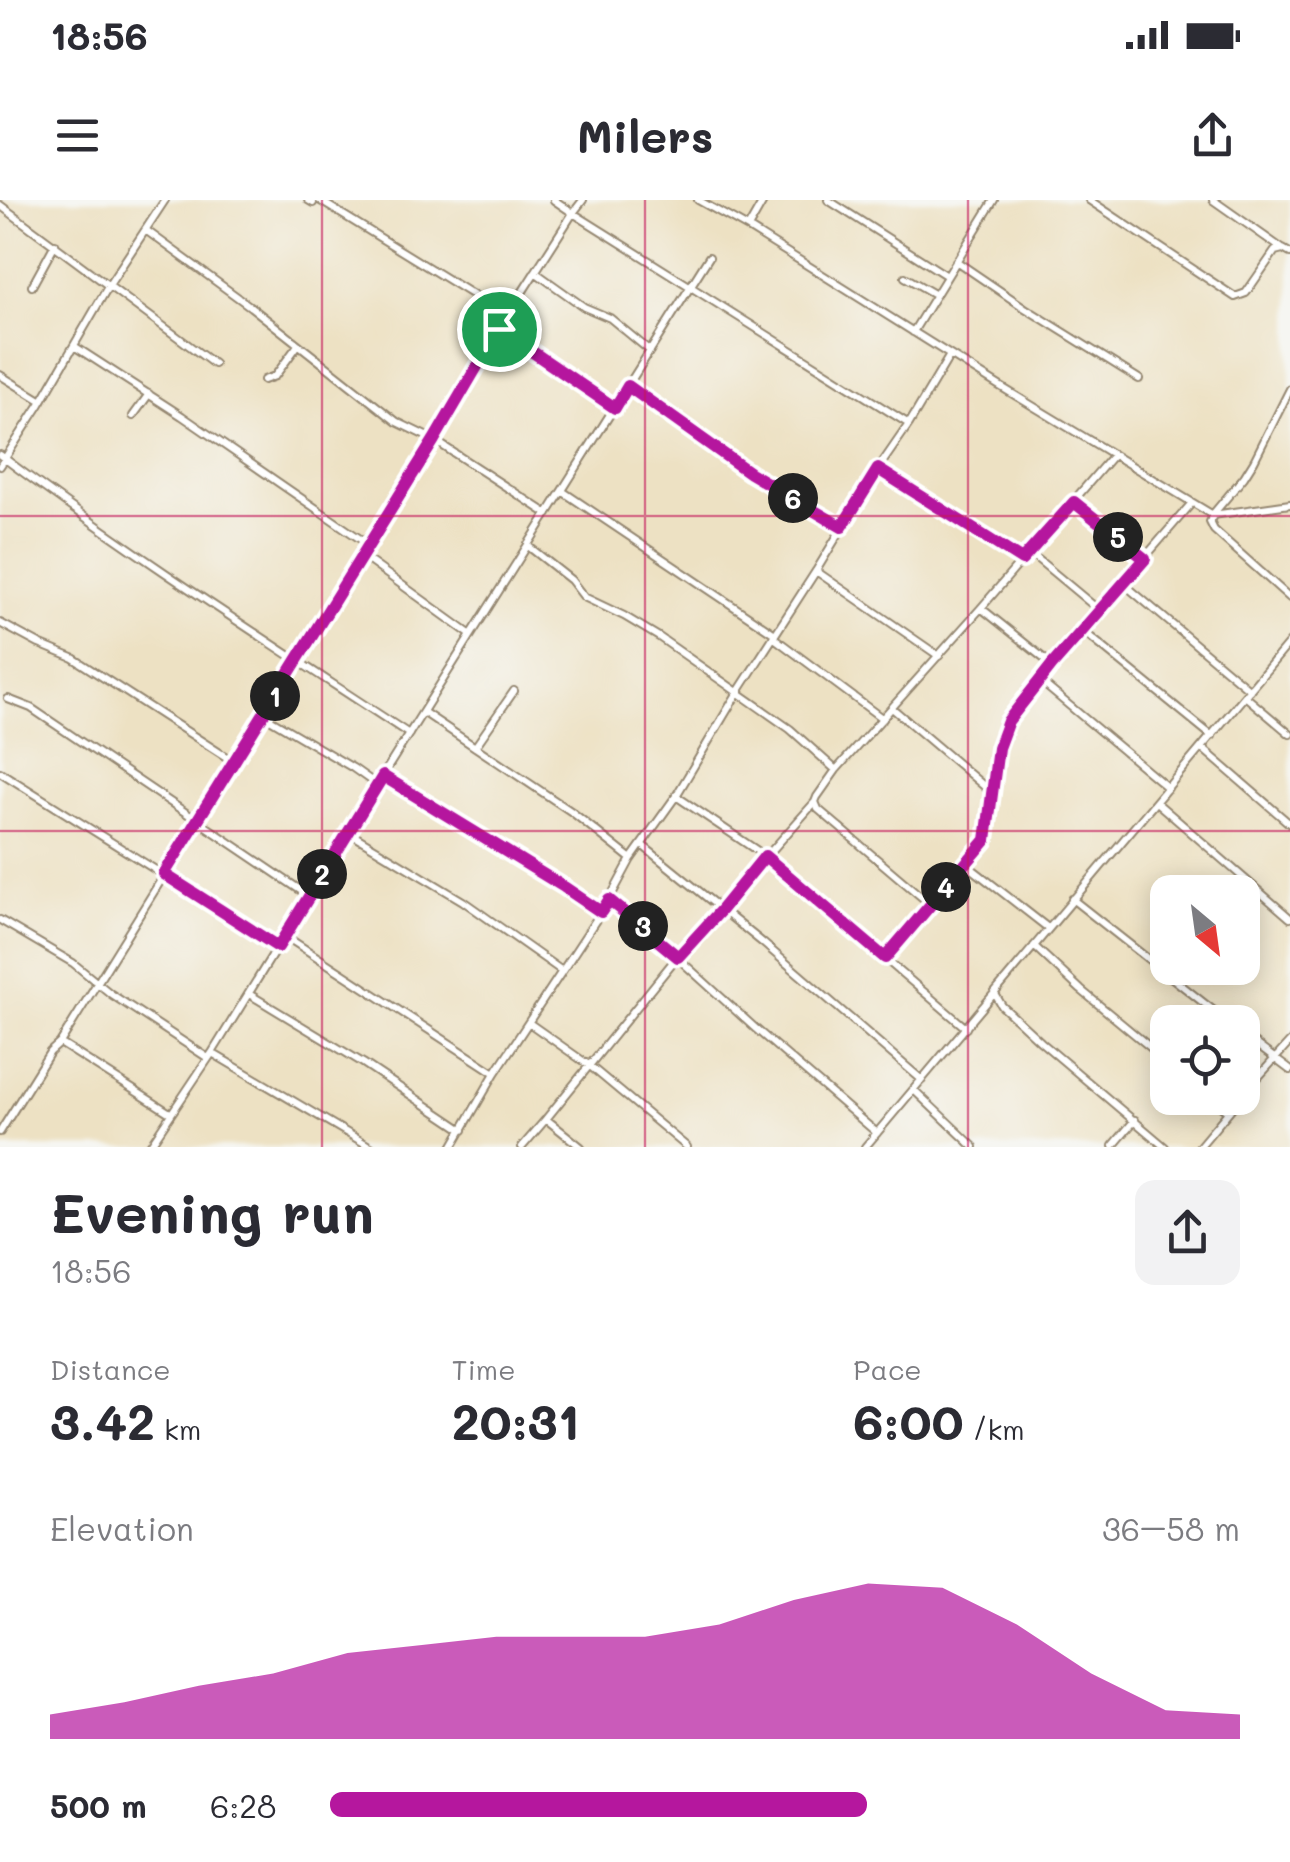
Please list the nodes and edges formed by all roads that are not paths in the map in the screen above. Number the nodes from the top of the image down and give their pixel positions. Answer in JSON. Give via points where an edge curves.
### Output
{"nodes":[{"id":1,"x":165,"y":200,"type":"edge"},
{"id":2,"x":554,"y":200,"type":"edge"},
{"id":3,"x":583,"y":200,"type":"edge"},
{"id":4,"x":698,"y":200,"type":"edge"},
{"id":5,"x":764,"y":200,"type":"edge"},
{"id":6,"x":828,"y":200,"type":"edge"},
{"id":7,"x":994,"y":200,"type":"edge"},
{"id":8,"x":1089,"y":200,"type":"edge"},
{"id":9,"x":1213,"y":200,"type":"edge"},
{"id":10,"x":314,"y":201,"type":"edge"},
{"id":11,"x":0,"y":206,"type":"edge"},
{"id":12,"x":574,"y":213,"type":"junction"},
{"id":13,"x":748,"y":228,"type":"junction"},
{"id":14,"x":146,"y":231,"type":"junction"},
{"id":15,"x":55,"y":244,"type":"junction"},
{"id":16,"x":1286,"y":251,"type":"edge"},
{"id":17,"x":709,"y":257,"type":"dead end"},
{"id":18,"x":956,"y":261,"type":"junction"},
{"id":19,"x":536,"y":272,"type":"junction"},
{"id":20,"x":947,"y":276,"type":"junction"},
{"id":21,"x":905,"y":277,"type":"dead end"},
{"id":22,"x":109,"y":285,"type":"junction"},
{"id":23,"x":32,"y":286,"type":"dead end"},
{"id":24,"x":690,"y":286,"type":"junction"},
{"id":25,"x":936,"y":296,"type":"junction"},
{"id":26,"x":506,"y":316,"type":"junction"},
{"id":27,"x":499,"y":329,"type":"junction"},
{"id":28,"x":914,"y":332,"type":"junction"},
{"id":29,"x":298,"y":344,"type":"junction"},
{"id":30,"x":74,"y":346,"type":"junction"},
{"id":31,"x":650,"y":351,"type":"junction"},
{"id":32,"x":950,"y":355,"type":"junction"},
{"id":33,"x":214,"y":364,"type":"dead end"},
{"id":34,"x":0,"y":374,"type":"edge"},
{"id":35,"x":1140,"y":379,"type":"dead end"},
{"id":36,"x":264,"y":380,"type":"dead end"},
{"id":37,"x":628,"y":386,"type":"junction"},
{"id":38,"x":1290,"y":389,"type":"edge"},
{"id":39,"x":149,"y":394,"type":"junction"},
{"id":40,"x":42,"y":402,"type":"junction"},
{"id":41,"x":615,"y":408,"type":"junction"},
{"id":42,"x":133,"y":416,"type":"dead end"},
{"id":43,"x":908,"y":424,"type":"junction"},
{"id":44,"x":434,"y":440,"type":"junction"},
{"id":45,"x":1114,"y":455,"type":"junction"},
{"id":46,"x":2,"y":460,"type":"edge"},
{"id":47,"x":878,"y":469,"type":"junction"},
{"id":48,"x":562,"y":491,"type":"junction"},
{"id":49,"x":1074,"y":502,"type":"junction"},
{"id":50,"x":1192,"y":504,"type":"junction"},
{"id":51,"x":1290,"y":504,"type":"edge"},
{"id":52,"x":548,"y":514,"type":"junction"},
{"id":53,"x":1212,"y":515,"type":"junction"},
{"id":54,"x":842,"y":527,"type":"junction"},
{"id":55,"x":368,"y":545,"type":"junction"},
{"id":56,"x":528,"y":546,"type":"junction"},
{"id":57,"x":1029,"y":552,"type":"junction"},
{"id":58,"x":362,"y":556,"type":"junction"},
{"id":59,"x":1145,"y":559,"type":"junction"},
{"id":60,"x":1022,"y":560,"type":"junction"},
{"id":61,"x":816,"y":571,"type":"junction"},
{"id":62,"x":1124,"y":584,"type":"junction"},
{"id":63,"x":1290,"y":598,"type":"edge"},
{"id":64,"x":981,"y":608,"type":"junction"},
{"id":65,"x":1100,"y":611,"type":"junction"},
{"id":66,"x":0,"y":623,"type":"edge"},
{"id":67,"x":1083,"y":631,"type":"junction"},
{"id":68,"x":774,"y":635,"type":"junction"},
{"id":69,"x":471,"y":636,"type":"junction"},
{"id":70,"x":1290,"y":642,"type":"edge"},
{"id":71,"x":939,"y":656,"type":"junction"},
{"id":72,"x":296,"y":660,"type":"junction"},
{"id":73,"x":1052,"y":665,"type":"junction"},
{"id":74,"x":1040,"y":680,"type":"junction"},
{"id":75,"x":514,"y":691,"type":"dead end"},
{"id":76,"x":738,"y":692,"type":"junction"},
{"id":77,"x":1247,"y":693,"type":"junction"},
{"id":78,"x":8,"y":699,"type":"dead end"},
{"id":79,"x":892,"y":708,"type":"junction"},
{"id":80,"x":423,"y":712,"type":"junction"},
{"id":81,"x":262,"y":716,"type":"junction"},
{"id":82,"x":882,"y":719,"type":"junction"},
{"id":83,"x":409,"y":734,"type":"junction"},
{"id":84,"x":1290,"y":734,"type":"edge"},
{"id":85,"x":1212,"y":736,"type":"junction"},
{"id":86,"x":475,"y":746,"type":"junction"},
{"id":87,"x":1202,"y":748,"type":"junction"},
{"id":88,"x":234,"y":762,"type":"junction"},
{"id":89,"x":836,"y":770,"type":"junction"},
{"id":90,"x":0,"y":772,"type":"edge"},
{"id":91,"x":383,"y":776,"type":"junction"},
{"id":92,"x":377,"y":784,"type":"junction"},
{"id":93,"x":1168,"y":788,"type":"junction"},
{"id":94,"x":992,"y":792,"type":"junction"},
{"id":95,"x":676,"y":796,"type":"junction"},
{"id":96,"x":816,"y":802,"type":"junction"},
{"id":97,"x":1156,"y":802,"type":"junction"},
{"id":98,"x":198,"y":821,"type":"junction"},
{"id":99,"x":1290,"y":824,"type":"edge"},
{"id":100,"x":348,"y":832,"type":"junction"},
{"id":101,"x":642,"y":845,"type":"junction"},
{"id":102,"x":765,"y":856,"type":"junction"},
{"id":103,"x":632,"y":859,"type":"junction"},
{"id":104,"x":966,"y":864,"type":"junction"},
{"id":105,"x":164,"y":874,"type":"junction"},
{"id":106,"x":309,"y":896,"type":"junction"},
{"id":107,"x":1072,"y":899,"type":"junction"},
{"id":108,"x":609,"y":900,"type":"junction"},
{"id":109,"x":931,"y":904,"type":"junction"},
{"id":110,"x":721,"y":910,"type":"junction"},
{"id":111,"x":601,"y":912,"type":"junction"},
{"id":112,"x":1290,"y":918,"type":"edge"},
{"id":113,"x":0,"y":920,"type":"edge"},
{"id":114,"x":1048,"y":928,"type":"junction"},
{"id":115,"x":285,"y":936,"type":"junction"},
{"id":116,"x":1034,"y":946,"type":"junction"},
{"id":117,"x":278,"y":947,"type":"junction"},
{"id":118,"x":678,"y":957,"type":"junction"},
{"id":119,"x":885,"y":958,"type":"junction"},
{"id":120,"x":562,"y":971,"type":"junction"},
{"id":121,"x":96,"y":981,"type":"junction"},
{"id":122,"x":248,"y":994,"type":"junction"},
{"id":123,"x":994,"y":994,"type":"junction"},
{"id":124,"x":1206,"y":1005,"type":"edge"},
{"id":125,"x":530,"y":1023,"type":"junction"},
{"id":126,"x":966,"y":1028,"type":"junction"},
{"id":127,"x":1290,"y":1042,"type":"edge"},
{"id":128,"x":60,"y":1043,"type":"junction"},
{"id":129,"x":1150,"y":1047,"type":"edge"},
{"id":130,"x":1260,"y":1048,"type":"edge"},
{"id":131,"x":210,"y":1056,"type":"junction"},
{"id":132,"x":1274,"y":1059,"type":"junction"},
{"id":133,"x":590,"y":1066,"type":"junction"},
{"id":134,"x":1290,"y":1070,"type":"edge"},
{"id":135,"x":496,"y":1073,"type":"junction"},
{"id":136,"x":1260,"y":1075,"type":"edge"},
{"id":137,"x":922,"y":1080,"type":"junction"},
{"id":138,"x":914,"y":1090,"type":"junction"},
{"id":139,"x":170,"y":1112,"type":"junction"},
{"id":140,"x":1226,"y":1115,"type":"edge"},
{"id":141,"x":546,"y":1119,"type":"junction"},
{"id":142,"x":1135,"y":1120,"type":"junction"},
{"id":143,"x":464,"y":1130,"type":"junction"},
{"id":144,"x":0,"y":1132,"type":"edge"},
{"id":145,"x":878,"y":1133,"type":"junction"},
{"id":146,"x":1113,"y":1146,"type":"edge"},
{"id":147,"x":149,"y":1147,"type":"edge"},
{"id":148,"x":372,"y":1147,"type":"edge"},
{"id":149,"x":452,"y":1147,"type":"edge"},
{"id":150,"x":522,"y":1147,"type":"edge"},
{"id":151,"x":581,"y":1147,"type":"edge"},
{"id":152,"x":688,"y":1147,"type":"edge"},
{"id":153,"x":864,"y":1147,"type":"edge"},
{"id":154,"x":974,"y":1147,"type":"edge"},
{"id":155,"x":1166,"y":1147,"type":"edge"},
{"id":156,"x":1200,"y":1147,"type":"edge"}],
"edges":[{"from":1,"to":14,"type":"street"},
{"from":2,"to":12,"type":"street"},
{"from":3,"to":12,"type":"street"},
{"from":4,"to":13,"type":"street"},
{"from":5,"to":13,"type":"street"},
{"from":6,"to":20,"type":"street"},
{"from":7,"to":18,"type":"street"},
{"from":8,"to":16,"type":"street","via":[[1235,297],[1246,293],[1275,251]]},
{"from":9,"to":16,"type":"street"},
{"from":10,"to":26,"type":"street"},
{"from":11,"to":15,"type":"street"},
{"from":12,"to":19,"type":"street"},
{"from":12,"to":24,"type":"street"},
{"from":13,"to":28,"type":"street"},
{"from":14,"to":22,"type":"street"},
{"from":14,"to":29,"type":"street"},
{"from":15,"to":22,"type":"street"},
{"from":15,"to":23,"type":"street"},
{"from":17,"to":24,"type":"street"},
{"from":18,"to":20,"type":"street"},
{"from":18,"to":35,"type":"street"},
{"from":19,"to":26,"type":"street"},
{"from":19,"to":31,"type":"street"},
{"from":20,"to":25,"type":"street"},
{"from":21,"to":25,"type":"street"},
{"from":22,"to":30,"type":"street"},
{"from":22,"to":33,"type":"street"},
{"from":24,"to":31,"type":"street"},
{"from":24,"to":43,"type":"street"},
{"from":25,"to":28,"type":"street"},
{"from":26,"to":27,"type":"street"},
{"from":27,"to":41,"type":"street"},
{"from":27,"to":44,"type":"street"},
{"from":28,"to":32,"type":"street"},
{"from":29,"to":36,"type":"street","via":[[276,376]]},
{"from":29,"to":44,"type":"street","via":[[397,422]]},
{"from":30,"to":39,"type":"street"},
{"from":30,"to":40,"type":"street"},
{"from":31,"to":37,"type":"street"},
{"from":32,"to":43,"type":"street"},
{"from":32,"to":45,"type":"street"},
{"from":34,"to":40,"type":"street"},
{"from":37,"to":41,"type":"street"},
{"from":37,"to":54,"type":"street","via":[[750,473]]},
{"from":38,"to":53,"type":"street","via":[[1254,462]]},
{"from":39,"to":42,"type":"street"},
{"from":39,"to":55,"type":"street"},
{"from":40,"to":46,"type":"street"},
{"from":41,"to":48,"type":"street"},
{"from":43,"to":47,"type":"street"},
{"from":44,"to":52,"type":"street"},
{"from":44,"to":55,"type":"street"},
{"from":45,"to":49,"type":"street"},
{"from":45,"to":50,"type":"street"},
{"from":46,"to":72,"type":"street"},
{"from":47,"to":54,"type":"street"},
{"from":47,"to":60,"type":"street"},
{"from":48,"to":52,"type":"street"},
{"from":48,"to":68,"type":"street"},
{"from":49,"to":57,"type":"street"},
{"from":49,"to":59,"type":"street"},
{"from":50,"to":53,"type":"street"},
{"from":50,"to":59,"type":"street"},
{"from":51,"to":53,"type":"street"},
{"from":52,"to":56,"type":"street"},
{"from":53,"to":63,"type":"street","via":[[1214,530]]},
{"from":54,"to":61,"type":"street"},
{"from":55,"to":58,"type":"street"},
{"from":56,"to":69,"type":"street"},
{"from":56,"to":76,"type":"street","via":[[584,597],[659,637]]},
{"from":57,"to":60,"type":"street"},
{"from":57,"to":65,"type":"street"},
{"from":58,"to":69,"type":"street"},
{"from":58,"to":72,"type":"street"},
{"from":59,"to":62,"type":"street"},
{"from":60,"to":64,"type":"street"},
{"from":61,"to":68,"type":"street"},
{"from":61,"to":71,"type":"street"},
{"from":62,"to":65,"type":"street"},
{"from":62,"to":77,"type":"street"},
{"from":64,"to":71,"type":"street"},
{"from":64,"to":73,"type":"street"},
{"from":65,"to":67,"type":"street"},
{"from":66,"to":88,"type":"street","via":[[73,658]]},
{"from":67,"to":73,"type":"street"},
{"from":67,"to":85,"type":"street"},
{"from":68,"to":76,"type":"street"},
{"from":68,"to":82,"type":"street"},
{"from":69,"to":80,"type":"street"},
{"from":70,"to":77,"type":"street"},
{"from":71,"to":79,"type":"street"},
{"from":72,"to":81,"type":"street"},
{"from":72,"to":83,"type":"street"},
{"from":73,"to":74,"type":"street"},
{"from":74,"to":93,"type":"street"},
{"from":74,"to":94,"type":"street","via":[[1002,733]]},
{"from":75,"to":86,"type":"street"},
{"from":76,"to":89,"type":"street"},
{"from":76,"to":95,"type":"street"},
{"from":77,"to":84,"type":"street"},
{"from":77,"to":85,"type":"street"},
{"from":78,"to":98,"type":"street"},
{"from":79,"to":82,"type":"street"},
{"from":79,"to":94,"type":"street"},
{"from":80,"to":83,"type":"street"},
{"from":80,"to":86,"type":"street"},
{"from":81,"to":88,"type":"street"},
{"from":81,"to":92,"type":"street"},
{"from":82,"to":89,"type":"street"},
{"from":83,"to":91,"type":"street"},
{"from":85,"to":87,"type":"street"},
{"from":86,"to":103,"type":"street"},
{"from":87,"to":93,"type":"street"},
{"from":87,"to":99,"type":"street"},
{"from":88,"to":98,"type":"street"},
{"from":89,"to":96,"type":"street"},
{"from":90,"to":105,"type":"street"},
{"from":91,"to":92,"type":"street"},
{"from":91,"to":111,"type":"street"},
{"from":92,"to":100,"type":"street"},
{"from":93,"to":97,"type":"street"},
{"from":94,"to":104,"type":"street","via":[[988,834]]},
{"from":95,"to":101,"type":"street"},
{"from":95,"to":102,"type":"street"},
{"from":96,"to":102,"type":"street"},
{"from":96,"to":109,"type":"street"},
{"from":97,"to":107,"type":"street"},
{"from":97,"to":112,"type":"street"},
{"from":98,"to":105,"type":"street"},
{"from":98,"to":106,"type":"street"},
{"from":100,"to":106,"type":"street"},
{"from":100,"to":120,"type":"street","via":[[464,901]]},
{"from":101,"to":103,"type":"street"},
{"from":101,"to":110,"type":"street"},
{"from":102,"to":110,"type":"street"},
{"from":102,"to":119,"type":"street"},
{"from":103,"to":108,"type":"street"},
{"from":104,"to":109,"type":"street"},
{"from":104,"to":114,"type":"street"},
{"from":105,"to":117,"type":"street"},
{"from":105,"to":121,"type":"street"},
{"from":106,"to":115,"type":"street"},
{"from":107,"to":114,"type":"street"},
{"from":107,"to":124,"type":"street"},
{"from":108,"to":111,"type":"street"},
{"from":108,"to":118,"type":"street"},
{"from":109,"to":119,"type":"street"},
{"from":110,"to":118,"type":"street"},
{"from":110,"to":137,"type":"street"},
{"from":111,"to":120,"type":"street"},
{"from":113,"to":121,"type":"street"},
{"from":114,"to":116,"type":"street"},
{"from":115,"to":117,"type":"street"},
{"from":115,"to":135,"type":"street"},
{"from":116,"to":123,"type":"street"},
{"from":116,"to":129,"type":"street"},
{"from":117,"to":122,"type":"street"},
{"from":118,"to":133,"type":"street"},
{"from":118,"to":145,"type":"street"},
{"from":119,"to":126,"type":"street"},
{"from":120,"to":125,"type":"street"},
{"from":121,"to":128,"type":"street"},
{"from":121,"to":131,"type":"street"},
{"from":122,"to":131,"type":"street"},
{"from":122,"to":143,"type":"street"},
{"from":123,"to":126,"type":"street"},
{"from":123,"to":142,"type":"street"},
{"from":125,"to":133,"type":"street"},
{"from":125,"to":135,"type":"street"},
{"from":126,"to":137,"type":"street"},
{"from":127,"to":132,"type":"street"},
{"from":128,"to":139,"type":"street"},
{"from":128,"to":144,"type":"street"},
{"from":130,"to":132,"type":"street"},
{"from":131,"to":139,"type":"street"},
{"from":131,"to":148,"type":"street"},
{"from":132,"to":134,"type":"street"},
{"from":132,"to":136,"type":"street"},
{"from":133,"to":141,"type":"street"},
{"from":133,"to":152,"type":"street"},
{"from":135,"to":143,"type":"street"},
{"from":137,"to":138,"type":"street"},
{"from":138,"to":145,"type":"street"},
{"from":138,"to":154,"type":"street"},
{"from":139,"to":147,"type":"street"},
{"from":140,"to":156,"type":"street"},
{"from":141,"to":150,"type":"street"},
{"from":141,"to":151,"type":"street"},
{"from":142,"to":146,"type":"street"},
{"from":142,"to":155,"type":"street"},
{"from":143,"to":149,"type":"street"},
{"from":145,"to":153,"type":"street"}]}
